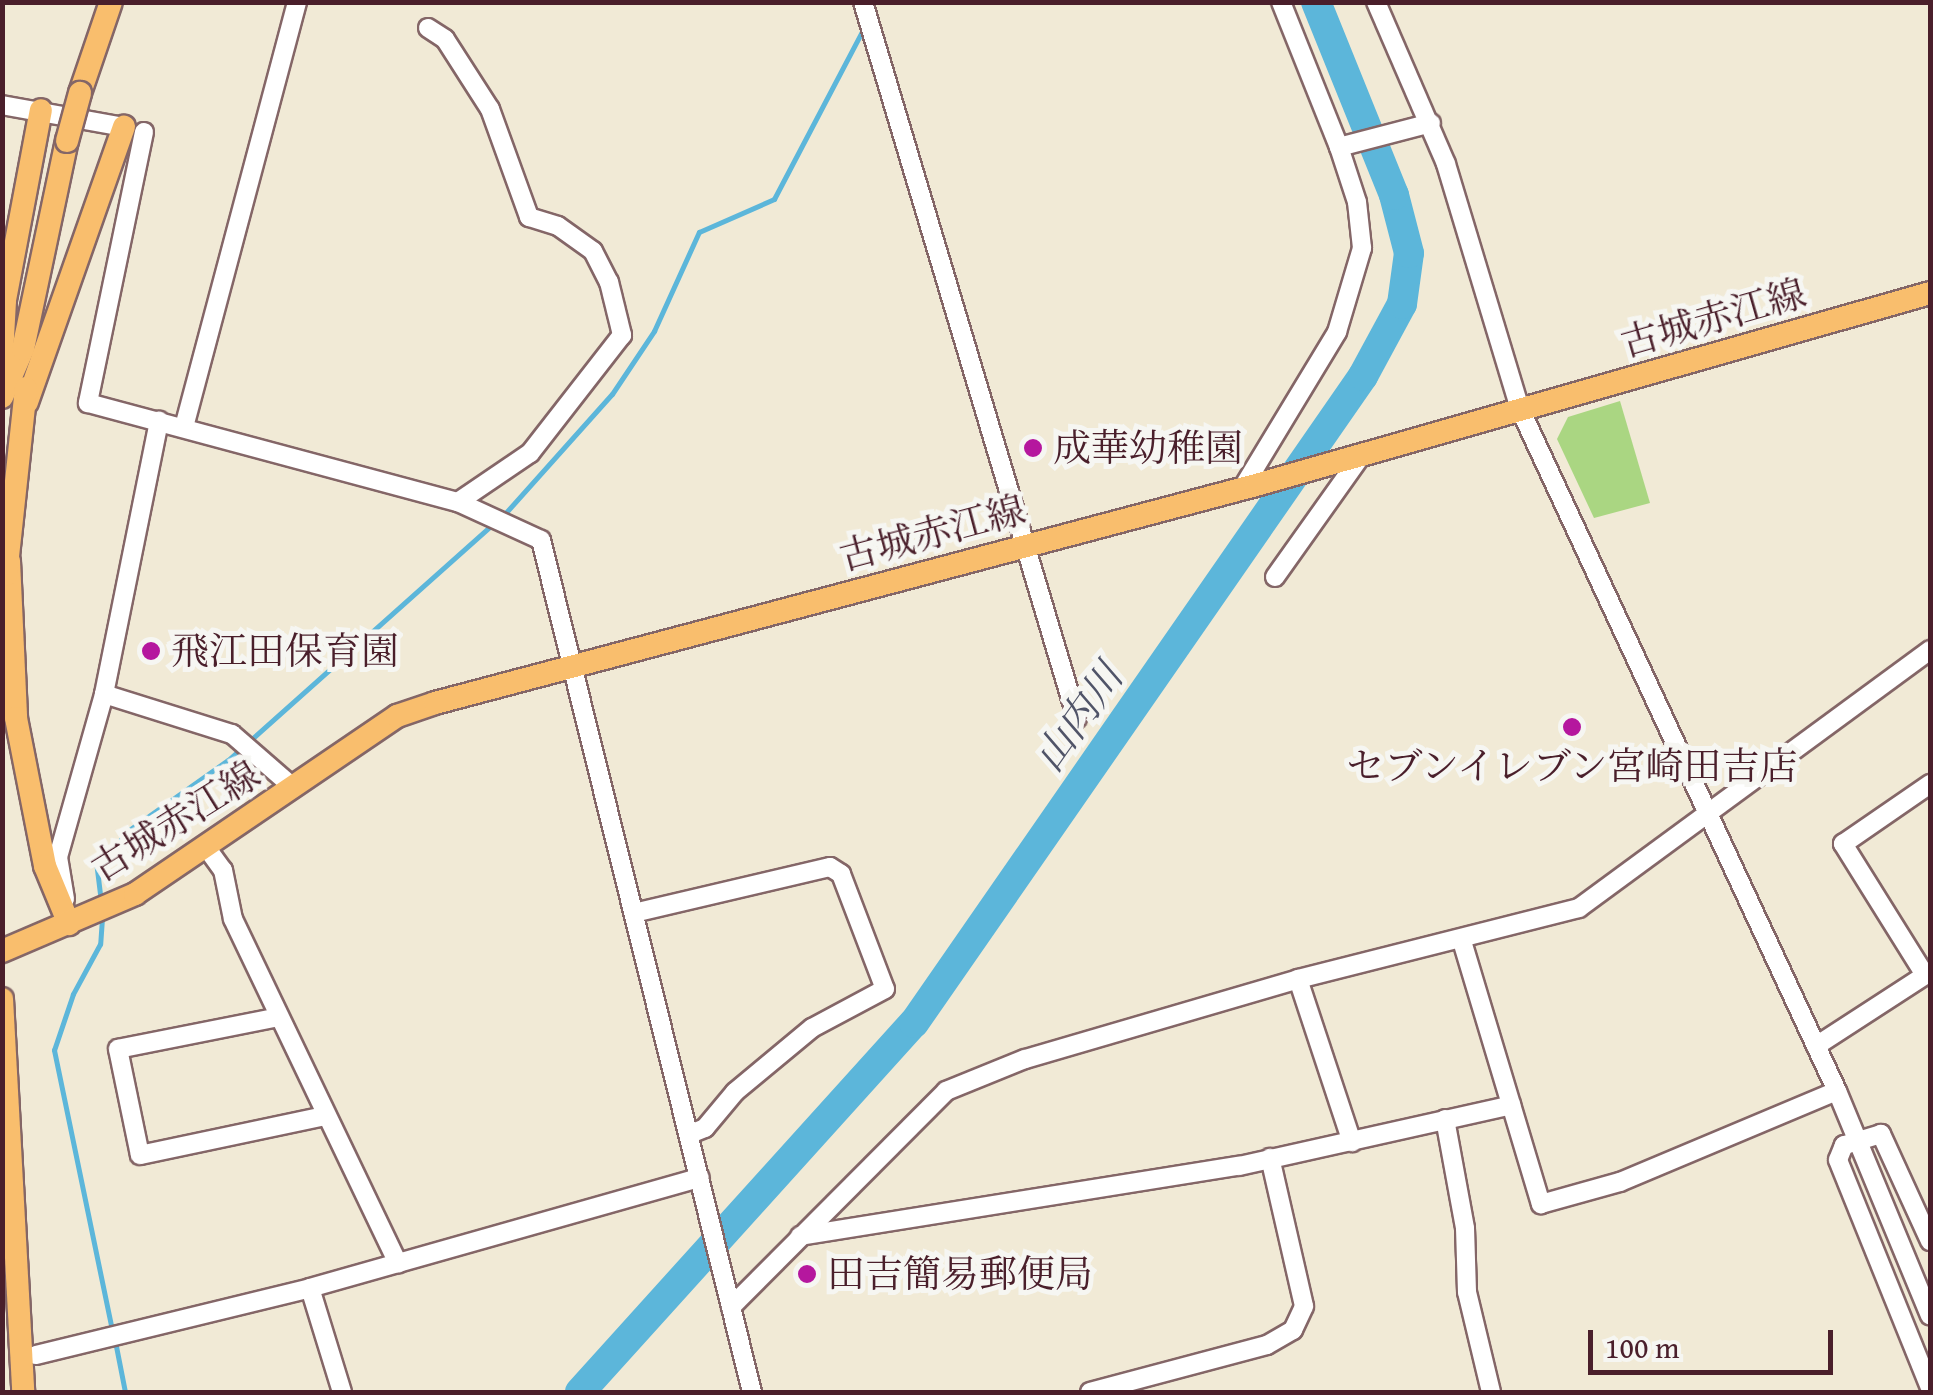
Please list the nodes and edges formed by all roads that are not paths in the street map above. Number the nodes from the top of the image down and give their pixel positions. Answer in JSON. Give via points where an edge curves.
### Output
{"nodes":[{"id":1,"x":111,"y":2,"type":"edge"},
{"id":2,"x":297,"y":2,"type":"edge"},
{"id":3,"x":1281,"y":2,"type":"edge"},
{"id":4,"x":1376,"y":2,"type":"edge"},
{"id":5,"x":864,"y":5,"type":"edge"},
{"id":6,"x":428,"y":28,"type":"dead end"},
{"id":7,"x":2,"y":105,"type":"edge"},
{"id":8,"x":41,"y":110,"type":"junction"},
{"id":9,"x":1431,"y":122,"type":"junction"},
{"id":10,"x":134,"y":130,"type":"junction"},
{"id":11,"x":1339,"y":147,"type":"junction"},
{"id":12,"x":1930,"y":294,"type":"edge"},
{"id":13,"x":13,"y":352,"type":"edge"},
{"id":14,"x":2,"y":398,"type":"edge"},
{"id":15,"x":26,"y":402,"type":"junction"},
{"id":16,"x":1520,"y":408,"type":"junction"},
{"id":17,"x":159,"y":420,"type":"junction"},
{"id":18,"x":184,"y":427,"type":"junction"},
{"id":19,"x":1356,"y":454,"type":"junction"},
{"id":20,"x":1250,"y":487,"type":"junction"},
{"id":21,"x":458,"y":502,"type":"junction"},
{"id":22,"x":1025,"y":543,"type":"junction"},
{"id":23,"x":8,"y":561,"type":"junction"},
{"id":24,"x":1275,"y":577,"type":"dead end"},
{"id":25,"x":2,"y":593,"type":"edge"},
{"id":26,"x":1930,"y":650,"type":"edge"},
{"id":27,"x":570,"y":670,"type":"junction"},
{"id":28,"x":104,"y":694,"type":"junction"},
{"id":29,"x":1077,"y":719,"type":"dead end"},
{"id":30,"x":1930,"y":784,"type":"edge"},
{"id":31,"x":294,"y":788,"type":"junction"},
{"id":32,"x":1709,"y":814,"type":"junction"},
{"id":33,"x":206,"y":847,"type":"junction"},
{"id":34,"x":638,"y":912,"type":"junction"},
{"id":35,"x":69,"y":924,"type":"junction"},
{"id":36,"x":1462,"y":941,"type":"junction"},
{"id":37,"x":2,"y":950,"type":"edge"},
{"id":38,"x":1928,"y":974,"type":"edge"},
{"id":39,"x":1298,"y":980,"type":"junction"},
{"id":40,"x":2,"y":998,"type":"edge"},
{"id":41,"x":4,"y":1016,"type":"edge"},
{"id":42,"x":279,"y":1017,"type":"junction"},
{"id":43,"x":1816,"y":1046,"type":"junction"},
{"id":44,"x":1837,"y":1091,"type":"junction"},
{"id":45,"x":1512,"y":1105,"type":"junction"},
{"id":46,"x":325,"y":1116,"type":"junction"},
{"id":47,"x":1445,"y":1119,"type":"junction"},
{"id":48,"x":690,"y":1134,"type":"junction"},
{"id":49,"x":1858,"y":1139,"type":"junction"},
{"id":50,"x":1352,"y":1142,"type":"junction"},
{"id":51,"x":1270,"y":1158,"type":"junction"},
{"id":52,"x":700,"y":1178,"type":"junction"},
{"id":53,"x":800,"y":1236,"type":"junction"},
{"id":54,"x":1930,"y":1242,"type":"edge"},
{"id":55,"x":398,"y":1264,"type":"junction"},
{"id":56,"x":310,"y":1288,"type":"junction"},
{"id":57,"x":731,"y":1307,"type":"junction"},
{"id":58,"x":1930,"y":1316,"type":"edge"},
{"id":59,"x":36,"y":1355,"type":"dead end"},
{"id":60,"x":1930,"y":1388,"type":"edge"},
{"id":61,"x":23,"y":1392,"type":"edge"},
{"id":62,"x":342,"y":1392,"type":"edge"},
{"id":63,"x":752,"y":1392,"type":"edge"},
{"id":64,"x":1090,"y":1392,"type":"edge"},
{"id":65,"x":1491,"y":1392,"type":"edge"}],
"edges":[{"from":1,"to":13,"type":"main road","bridge":true,"via":[[66,141]]},
{"from":2,"to":18,"type":"street"},
{"from":3,"to":11,"type":"street"},
{"from":4,"to":9,"type":"street"},
{"from":5,"to":22,"type":"street"},
{"from":6,"to":21,"type":"street","via":[[445,38],[490,109],[529,217],[593,251],[609,282],[622,335],[530,453]]},
{"from":7,"to":8,"type":"street"},
{"from":8,"to":10,"type":"street"},
{"from":8,"to":13,"type":"main road","via":[[6,300]]},
{"from":9,"to":11,"type":"street"},
{"from":9,"to":16,"type":"street"},
{"from":10,"to":15,"type":"main road"},
{"from":10,"to":17,"type":"street","via":[[88,403]]},
{"from":11,"to":20,"type":"street","via":[[1362,231],[1357,272],[1337,332]]},
{"from":12,"to":16,"type":"main road","name":"古城赤江線"},
{"from":13,"to":14,"type":"main road"},
{"from":13,"to":15,"type":"main road"},
{"from":15,"to":23,"type":"main road"},
{"from":16,"to":19,"type":"main road","name":"古城赤江線"},
{"from":16,"to":32,"type":"street"},
{"from":17,"to":18,"type":"street"},
{"from":17,"to":28,"type":"street"},
{"from":18,"to":21,"type":"street"},
{"from":19,"to":20,"type":"main road","name":"古城赤江線"},
{"from":19,"to":24,"type":"street"},
{"from":20,"to":22,"type":"main road","name":"古城赤江線"},
{"from":21,"to":27,"type":"street","via":[[541,540]]},
{"from":22,"to":27,"type":"main road","name":"古城赤江線"},
{"from":22,"to":29,"type":"street"},
{"from":23,"to":25,"type":"main road"},
{"from":23,"to":35,"type":"main road","via":[[16,718],[46,866]]},
{"from":26,"to":32,"type":"street"},
{"from":27,"to":31,"type":"main road","name":"古城赤江線","via":[[486,686],[398,716]]},
{"from":27,"to":34,"type":"street"},
{"from":28,"to":31,"type":"street","via":[[232,734]]},
{"from":28,"to":35,"type":"street","via":[[58,857]]},
{"from":30,"to":38,"type":"street","via":[[1843,844]]},
{"from":31,"to":33,"type":"main road","name":"古城赤江線"},
{"from":32,"to":36,"type":"street","via":[[1579,908]]},
{"from":32,"to":43,"type":"street"},
{"from":33,"to":35,"type":"main road","name":"古城赤江線","via":[[135,894]]},
{"from":33,"to":42,"type":"street","via":[[222,870],[233,919]]},
{"from":34,"to":48,"type":"street"},
{"from":34,"to":48,"type":"street","via":[[830,867],[841,874],[885,989],[812,1028],[734,1092],[705,1128]]},
{"from":35,"to":37,"type":"main road","name":"古城赤江線"},
{"from":36,"to":39,"type":"street"},
{"from":36,"to":45,"type":"street"},
{"from":38,"to":43,"type":"street"},
{"from":39,"to":50,"type":"street"},
{"from":39,"to":53,"type":"street","via":[[1025,1059],[946,1092]]},
{"from":40,"to":41,"type":"main road"},
{"from":41,"to":61,"type":"main road"},
{"from":42,"to":46,"type":"street"},
{"from":42,"to":46,"type":"street","via":[[118,1048],[140,1156]]},
{"from":43,"to":44,"type":"street"},
{"from":44,"to":45,"type":"street","via":[[1620,1182],[1540,1204]]},
{"from":44,"to":49,"type":"street"},
{"from":45,"to":47,"type":"street"},
{"from":46,"to":55,"type":"street"},
{"from":47,"to":50,"type":"street"},
{"from":47,"to":65,"type":"street","via":[[1466,1228],[1467,1292]]},
{"from":48,"to":52,"type":"street"},
{"from":49,"to":54,"type":"street","via":[[1880,1134],[1886,1141]]},
{"from":49,"to":58,"type":"street"},
{"from":49,"to":60,"type":"street","via":[[1844,1145],[1838,1160]]},
{"from":50,"to":51,"type":"street"},
{"from":51,"to":53,"type":"street"},
{"from":51,"to":64,"type":"street","via":[[1304,1306],[1293,1330],[1267,1345]]},
{"from":52,"to":55,"type":"street"},
{"from":52,"to":57,"type":"street"},
{"from":53,"to":57,"type":"street"},
{"from":55,"to":56,"type":"street"},
{"from":56,"to":59,"type":"street"},
{"from":56,"to":62,"type":"street"},
{"from":57,"to":63,"type":"street"}]}
